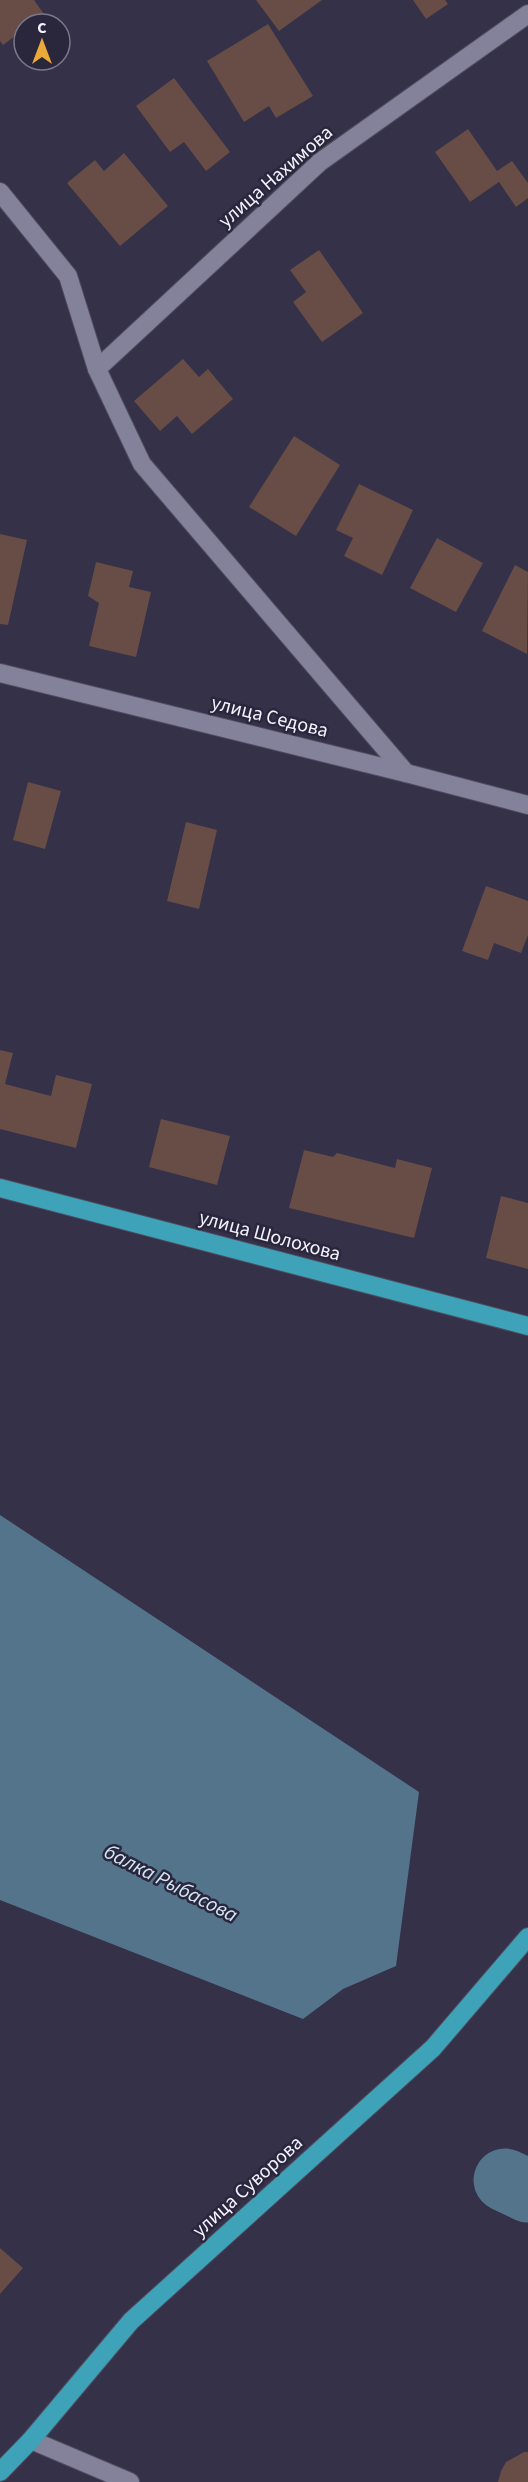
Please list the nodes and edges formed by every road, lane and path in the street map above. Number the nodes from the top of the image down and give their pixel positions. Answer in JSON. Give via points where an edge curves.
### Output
{"nodes":[{"id":1,"x":528,"y":14,"type":"edge"},
{"id":2,"x":0,"y":192,"type":"edge"},
{"id":3,"x":97,"y":369,"type":"junction"},
{"id":4,"x":0,"y":673,"type":"edge"},
{"id":5,"x":406,"y":773,"type":"junction"},
{"id":6,"x":528,"y":805,"type":"edge"},
{"id":7,"x":0,"y":1188,"type":"edge"},
{"id":8,"x":528,"y":1326,"type":"edge"},
{"id":9,"x":528,"y":1937,"type":"edge"},
{"id":10,"x":31,"y":2440,"type":"junction"},
{"id":11,"x":0,"y":2472,"type":"edge"},
{"id":12,"x":130,"y":2482,"type":"edge"}],
"edges":[{"from":1,"to":3,"type":"street","name":"улица Нахимова","via":[[320,162]]},
{"from":2,"to":3,"type":"street","via":[[68,276]]},
{"from":3,"to":5,"type":"street","via":[[141,464]]},
{"from":4,"to":5,"type":"street","name":"улица Седова"},
{"from":5,"to":6,"type":"street","name":"улица Седова"},
{"from":7,"to":8,"type":"main road","name":"улица Шолохова"},
{"from":9,"to":10,"type":"main road","name":"улица Суворова","via":[[433,2048],[130,2321]]},
{"from":10,"to":11,"type":"main road","name":"улица Суворова"},
{"from":10,"to":12,"type":"street"}]}
